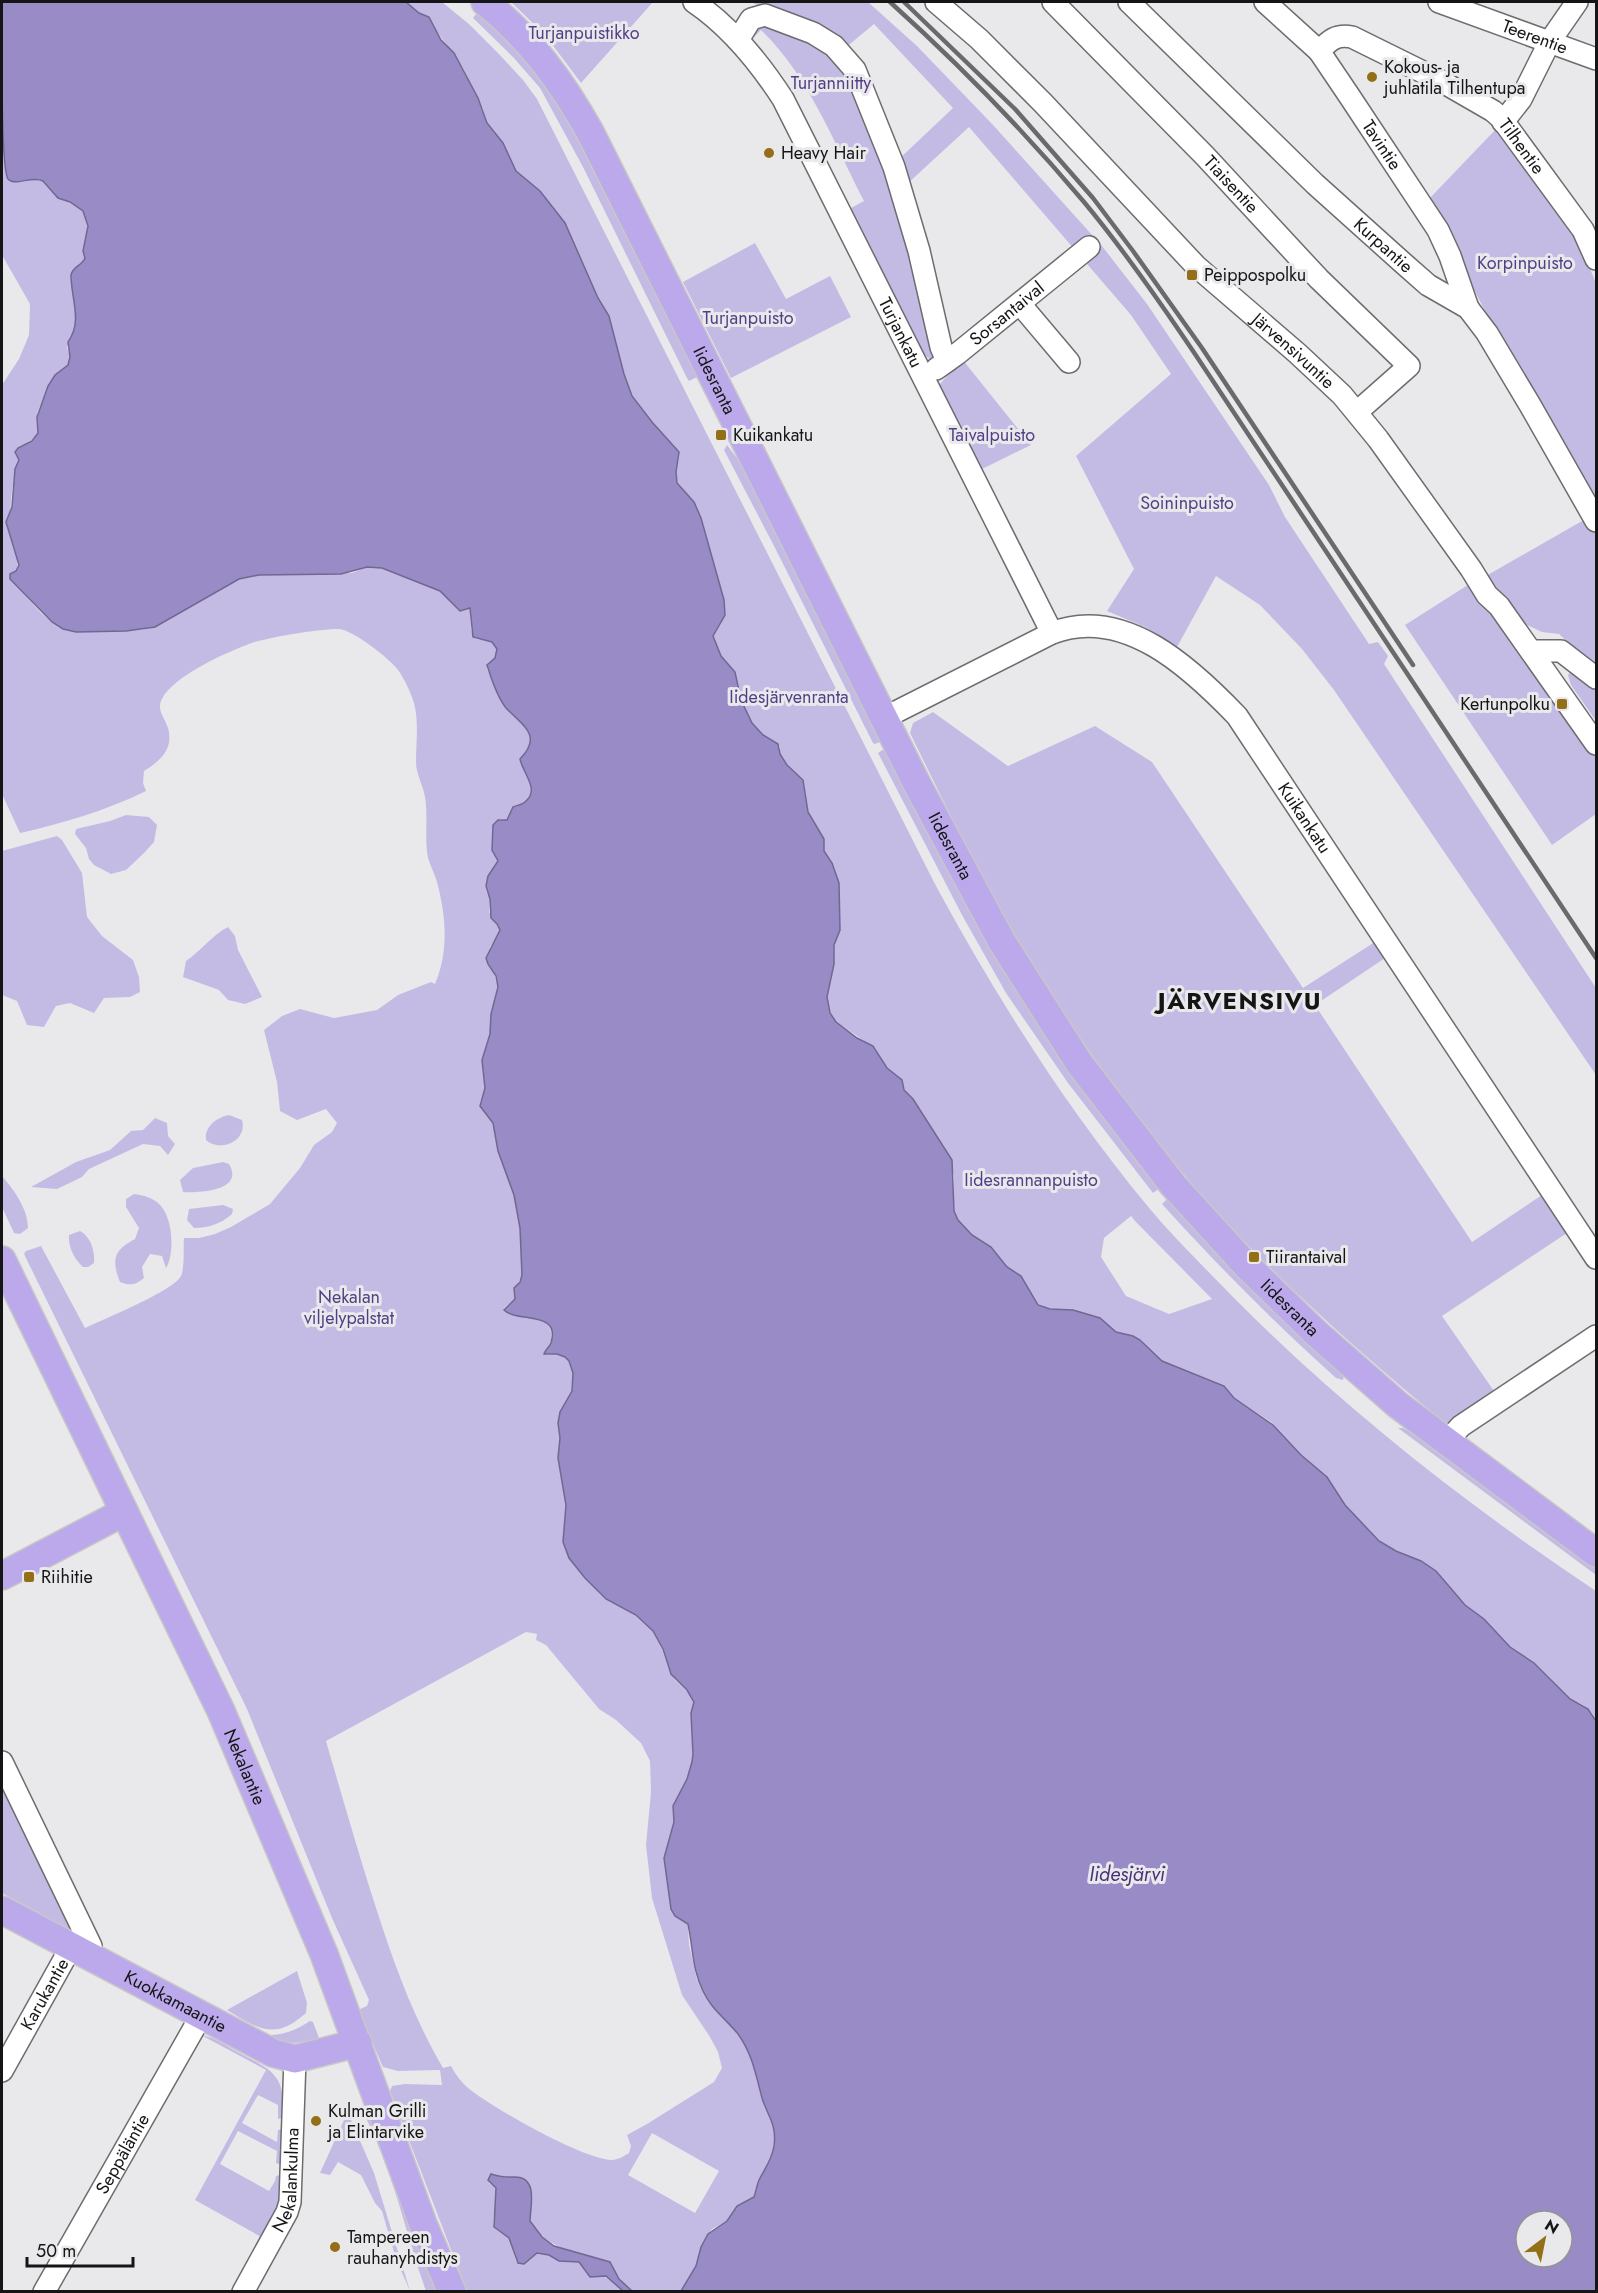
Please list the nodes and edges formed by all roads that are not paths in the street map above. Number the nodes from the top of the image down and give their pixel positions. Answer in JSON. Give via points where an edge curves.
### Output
{"nodes":[{"id":1,"x":485,"y":2,"type":"edge"},
{"id":2,"x":694,"y":2,"type":"edge"},
{"id":3,"x":936,"y":2,"type":"edge"},
{"id":4,"x":1053,"y":2,"type":"edge"},
{"id":5,"x":1129,"y":2,"type":"edge"},
{"id":6,"x":1265,"y":2,"type":"edge"},
{"id":7,"x":1438,"y":2,"type":"edge"},
{"id":8,"x":1577,"y":2,"type":"edge"},
{"id":9,"x":738,"y":40,"type":"junction"},
{"id":10,"x":1550,"y":41,"type":"junction"},
{"id":11,"x":1319,"y":51,"type":"junction"},
{"id":12,"x":1596,"y":59,"type":"edge"},
{"id":13,"x":1503,"y":122,"type":"junction"},
{"id":14,"x":1594,"y":245,"type":"edge"},
{"id":15,"x":1089,"y":247,"type":"dead end"},
{"id":16,"x":1020,"y":304,"type":"junction"},
{"id":17,"x":1468,"y":308,"type":"junction"},
{"id":18,"x":947,"y":361,"type":"junction"},
{"id":19,"x":1069,"y":362,"type":"dead end"},
{"id":20,"x":923,"y":378,"type":"junction"},
{"id":21,"x":1357,"y":411,"type":"junction"},
{"id":22,"x":1596,"y":521,"type":"edge"},
{"id":23,"x":1052,"y":633,"type":"junction"},
{"id":24,"x":1530,"y":651,"type":"junction"},
{"id":25,"x":1596,"y":678,"type":"edge"},
{"id":26,"x":884,"y":718,"type":"junction"},
{"id":27,"x":1596,"y":744,"type":"edge"},
{"id":28,"x":1596,"y":1258,"type":"edge"},
{"id":29,"x":2,"y":1260,"type":"edge"},
{"id":30,"x":1596,"y":1336,"type":"edge"},
{"id":31,"x":1446,"y":1442,"type":"junction"},
{"id":32,"x":124,"y":1512,"type":"junction"},
{"id":33,"x":1596,"y":1553,"type":"edge"},
{"id":34,"x":2,"y":1576,"type":"edge"},
{"id":35,"x":2,"y":1762,"type":"edge"},
{"id":36,"x":2,"y":1910,"type":"edge"},
{"id":37,"x":79,"y":1951,"type":"junction"},
{"id":38,"x":201,"y":2016,"type":"junction"},
{"id":39,"x":358,"y":2043,"type":"junction"},
{"id":40,"x":295,"y":2059,"type":"junction"},
{"id":41,"x":2,"y":2071,"type":"edge"},
{"id":42,"x":44,"y":2292,"type":"edge"},
{"id":43,"x":243,"y":2292,"type":"edge"},
{"id":44,"x":452,"y":2292,"type":"edge"}],
"edges":[{"from":1,"to":26,"type":"main road","name":"Iidesranta","via":[[548,65],[591,132]]},
{"from":2,"to":9,"type":"street","name":"Turjankatu"},
{"from":3,"to":21,"type":"street","name":"Järvensivuntie","via":[[1036,96],[1182,253],[1315,369]]},
{"from":4,"to":21,"type":"street","name":"Tiaisentie","via":[[1319,279],[1409,366]]},
{"from":5,"to":17,"type":"street","name":"Kurpantie","via":[[1298,168],[1403,263],[1428,285]]},
{"from":6,"to":11,"type":"street","name":"Tavintie"},
{"from":7,"to":10,"type":"street","name":"Teerentie"},
{"from":8,"to":10,"type":"street"},
{"from":9,"to":18,"type":"street","name":"Turjankatu","via":[[751,19],[765,15],[834,45],[855,70],[894,167]]},
{"from":9,"to":20,"type":"street","name":"Turjankatu","via":[[788,107]]},
{"from":10,"to":12,"type":"street","name":"Teerentie"},
{"from":10,"to":13,"type":"street","via":[[1521,99]]},
{"from":11,"to":13,"type":"street","name":"Tilhentie","via":[[1332,38],[1342,35],[1362,40],[1493,111]]},
{"from":11,"to":17,"type":"street","name":"Tavintie","via":[[1438,230]]},
{"from":13,"to":14,"type":"street","name":"Tilhentie"},
{"from":15,"to":16,"type":"street","name":"Sorsantaival"},
{"from":16,"to":18,"type":"street","name":"Sorsantaival"},
{"from":16,"to":19,"type":"street"},
{"from":17,"to":22,"type":"street","name":"Kurpantie","via":[[1524,394]]},
{"from":18,"to":20,"type":"street","name":"Sorsantaival"},
{"from":20,"to":23,"type":"street","name":"Turjankatu"},
{"from":21,"to":24,"type":"street","name":"Järvensivuntie"},
{"from":23,"to":26,"type":"street","name":"Kuikankatu"},
{"from":23,"to":28,"type":"street","name":"Kuikankatu","via":[[1077,625],[1120,629],[1201,678],[1238,716]]},
{"from":24,"to":25,"type":"street","via":[[1561,651]]},
{"from":24,"to":27,"type":"street","name":"Järvensivuntie"},
{"from":26,"to":31,"type":"main road","name":"Iidesranta","via":[[1002,942],[1079,1063],[1137,1141],[1269,1289],[1356,1370]]},
{"from":29,"to":32,"type":"main road","name":"Nekalantie"},
{"from":30,"to":31,"type":"street","via":[[1461,1426]]},
{"from":31,"to":33,"type":"main road","name":"Iidesranta"},
{"from":32,"to":34,"type":"main road"},
{"from":32,"to":39,"type":"main road","name":"Nekalantie","via":[[221,1711],[320,1943]]},
{"from":35,"to":37,"type":"street","via":[[91,1946]]},
{"from":36,"to":37,"type":"main road","name":"Kuokkamaantie"},
{"from":37,"to":38,"type":"main road","name":"Kuokkamaantie"},
{"from":37,"to":41,"type":"street","name":"Karukantie"},
{"from":38,"to":40,"type":"main road","name":"Kuokkamaantie","via":[[273,2053]]},
{"from":38,"to":42,"type":"street","name":"Seppäläntie"},
{"from":39,"to":40,"type":"main road"},
{"from":39,"to":44,"type":"main road","name":"Nekalantie","via":[[423,2224]]},
{"from":40,"to":43,"type":"street","name":"Nekalankulma","via":[[287,2212]]}]}
